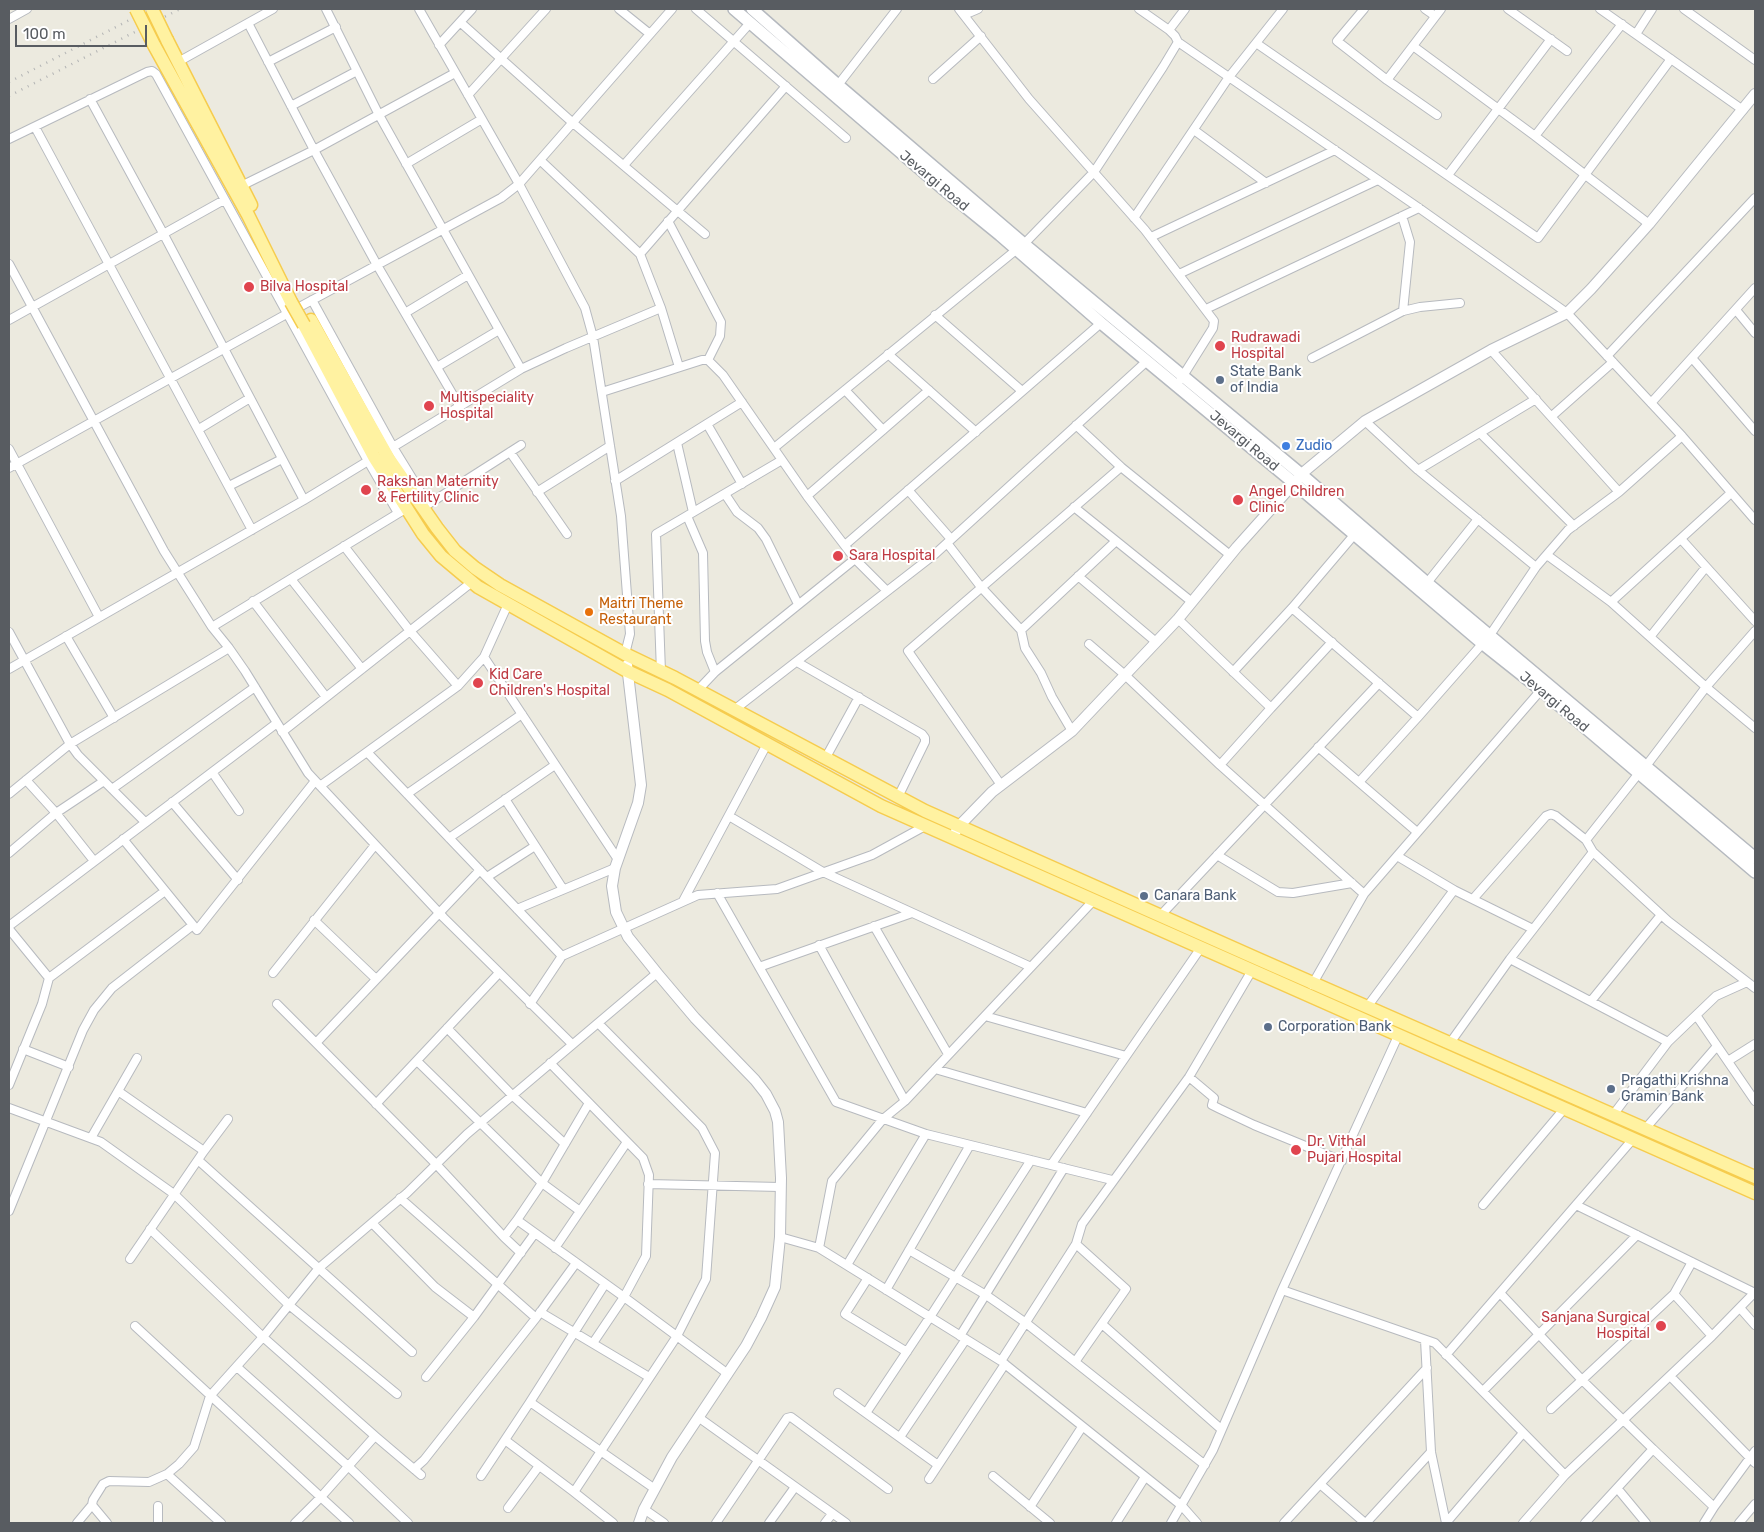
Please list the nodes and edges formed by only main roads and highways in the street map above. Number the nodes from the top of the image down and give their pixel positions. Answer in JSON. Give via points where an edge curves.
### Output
{"nodes":[{"id":1,"x":136,"y":9,"type":"edge"},
{"id":2,"x":152,"y":9,"type":"edge"},
{"id":3,"x":734,"y":9,"type":"edge"},
{"id":4,"x":752,"y":9,"type":"edge"},
{"id":5,"x":1020,"y":247,"type":"junction"},
{"id":6,"x":297,"y":304,"type":"junction"},
{"id":7,"x":307,"y":322,"type":"junction"},
{"id":8,"x":1180,"y":381,"type":"junction"},
{"id":9,"x":1298,"y":479,"type":"junction"},
{"id":10,"x":1486,"y":640,"type":"junction"},
{"id":11,"x":1642,"y":770,"type":"junction"},
{"id":12,"x":1755,"y":858,"type":"edge"},
{"id":13,"x":1755,"y":872,"type":"edge"},
{"id":14,"x":1755,"y":1177,"type":"edge"},
{"id":15,"x":1755,"y":1193,"type":"edge"}],
"edges":[{"from":1,"to":6,"type":"main road","bridge":true},
{"from":2,"to":6,"type":"main road","bridge":true},
{"from":3,"to":5,"type":"main road","name":"Jevargi Road","via":[[940,187]]},
{"from":4,"to":5,"type":"main road"},
{"from":5,"to":8,"type":"main road"},
{"from":5,"to":8,"type":"main road","name":"Jevargi Road","via":[[1101,323],[1147,361]]},
{"from":6,"to":7,"type":"main road"},
{"from":7,"to":14,"type":"main road","via":[[389,459],[455,551],[500,585],[925,811]]},
{"from":7,"to":15,"type":"main road","via":[[402,511],[441,556],[472,582],[508,604],[881,806]]},
{"from":8,"to":9,"type":"main road","name":"Jevargi Road"},
{"from":9,"to":10,"type":"main road","via":[[1427,583]]},
{"from":9,"to":10,"type":"main road","name":"Jevargi Road","via":[[1354,535]]},
{"from":10,"to":11,"type":"main road"},
{"from":10,"to":11,"type":"main road","name":"Jevargi Road","via":[[1541,690]]},
{"from":11,"to":12,"type":"main road"},
{"from":11,"to":13,"type":"main road","name":"Jevargi Road"}]}
